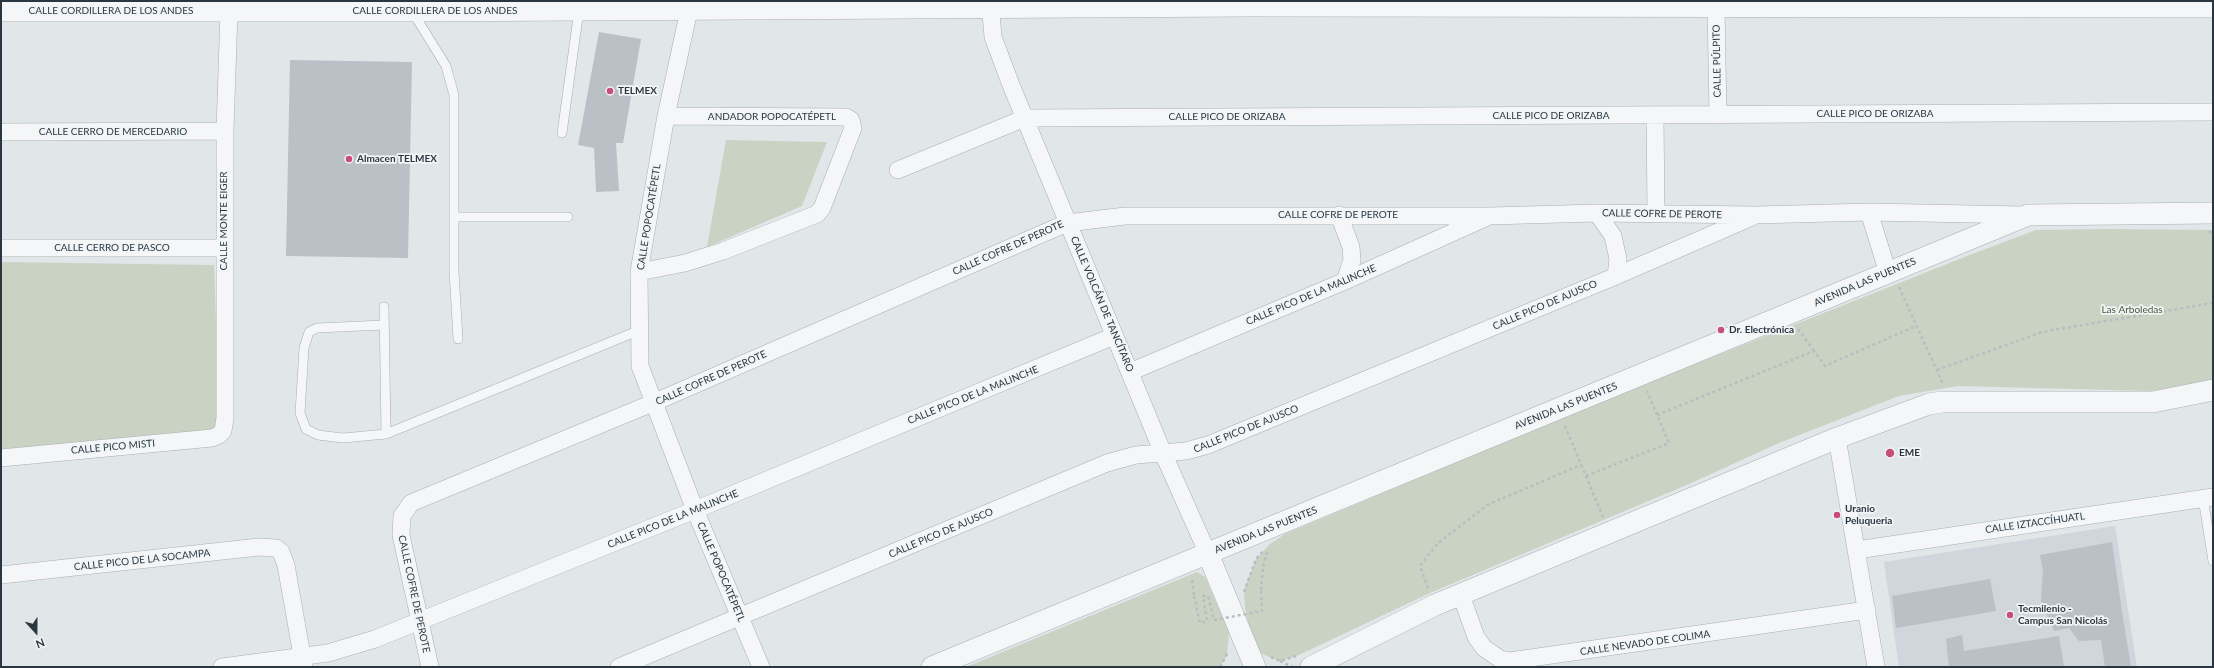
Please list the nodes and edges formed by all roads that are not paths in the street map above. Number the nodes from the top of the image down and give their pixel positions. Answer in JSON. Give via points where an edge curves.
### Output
{"nodes":[{"id":1,"x":1454,"y":3,"type":"edge"},
{"id":2,"x":990,"y":4,"type":"edge"},
{"id":3,"x":1559,"y":4,"type":"edge"},
{"id":4,"x":1663,"y":4,"type":"edge"},
{"id":5,"x":2020,"y":4,"type":"edge"},
{"id":6,"x":2126,"y":4,"type":"edge"},
{"id":7,"x":359,"y":6,"type":"edge"},
{"id":8,"x":534,"y":6,"type":"edge"},
{"id":9,"x":1716,"y":7,"type":"junction"},
{"id":10,"x":2213,"y":7,"type":"edge"},
{"id":11,"x":579,"y":10,"type":"junction"},
{"id":12,"x":689,"y":10,"type":"junction"},
{"id":13,"x":1,"y":11,"type":"edge"},
{"id":14,"x":229,"y":11,"type":"junction"},
{"id":15,"x":412,"y":12,"type":"junction"},
{"id":16,"x":2213,"y":112,"type":"edge"},
{"id":17,"x":1718,"y":115,"type":"junction"},
{"id":18,"x":666,"y":116,"type":"junction"},
{"id":19,"x":1654,"y":116,"type":"junction"},
{"id":20,"x":1025,"y":118,"type":"junction"},
{"id":21,"x":225,"y":131,"type":"junction"},
{"id":22,"x":1,"y":132,"type":"edge"},
{"id":23,"x":562,"y":133,"type":"dead end"},
{"id":24,"x":898,"y":170,"type":"dead end"},
{"id":25,"x":1869,"y":212,"type":"junction"},
{"id":26,"x":1597,"y":213,"type":"junction"},
{"id":27,"x":1656,"y":213,"type":"junction"},
{"id":28,"x":2213,"y":214,"type":"edge"},
{"id":29,"x":1339,"y":215,"type":"junction"},
{"id":30,"x":1756,"y":215,"type":"junction"},
{"id":31,"x":2028,"y":215,"type":"junction"},
{"id":32,"x":1490,"y":216,"type":"junction"},
{"id":33,"x":455,"y":217,"type":"junction"},
{"id":34,"x":568,"y":217,"type":"dead end"},
{"id":35,"x":1067,"y":222,"type":"junction"},
{"id":36,"x":1,"y":248,"type":"edge"},
{"id":37,"x":224,"y":248,"type":"junction"},
{"id":38,"x":639,"y":272,"type":"junction"},
{"id":39,"x":1616,"y":276,"type":"junction"},
{"id":40,"x":1893,"y":278,"type":"junction"},
{"id":41,"x":1345,"y":281,"type":"junction"},
{"id":42,"x":384,"y":307,"type":"dead end"},
{"id":43,"x":384,"y":325,"type":"junction"},
{"id":44,"x":640,"y":330,"type":"junction"},
{"id":45,"x":1114,"y":336,"type":"junction"},
{"id":46,"x":458,"y":340,"type":"dead end"},
{"id":47,"x":1130,"y":372,"type":"junction"},
{"id":48,"x":2213,"y":390,"type":"edge"},
{"id":49,"x":655,"y":402,"type":"junction"},
{"id":50,"x":223,"y":431,"type":"joint"},
{"id":51,"x":386,"y":434,"type":"junction"},
{"id":52,"x":1837,"y":438,"type":"junction"},
{"id":53,"x":1163,"y":453,"type":"junction"},
{"id":54,"x":1,"y":458,"type":"edge"},
{"id":55,"x":2208,"y":497,"type":"edge"},
{"id":56,"x":695,"y":510,"type":"junction"},
{"id":57,"x":2211,"y":534,"type":"edge"},
{"id":58,"x":1857,"y":550,"type":"junction"},
{"id":59,"x":1208,"y":554,"type":"junction"},
{"id":60,"x":2213,"y":561,"type":"edge"},
{"id":61,"x":1,"y":575,"type":"edge"},
{"id":62,"x":1461,"y":595,"type":"junction"},
{"id":63,"x":1868,"y":610,"type":"junction"},
{"id":64,"x":740,"y":618,"type":"junction"},
{"id":65,"x":420,"y":621,"type":"junction"},
{"id":66,"x":1305,"y":661,"type":"edge"},
{"id":67,"x":303,"y":662,"type":"edge"},
{"id":68,"x":1261,"y":662,"type":"edge"},
{"id":69,"x":222,"y":667,"type":"edge"},
{"id":70,"x":430,"y":667,"type":"edge"},
{"id":71,"x":619,"y":667,"type":"edge"},
{"id":72,"x":761,"y":667,"type":"edge"},
{"id":73,"x":932,"y":667,"type":"edge"},
{"id":74,"x":1876,"y":667,"type":"edge"}],
"edges":[{"from":1,"to":2,"type":"street","name":"CALLE CORDILLERA DE LOS ANDES"},
{"from":1,"to":3,"type":"street","name":"CALLE CORDILLERA DE LOS ANDES"},
{"from":2,"to":12,"type":"street","name":"CALLE CORDILLERA DE LOS ANDES"},
{"from":2,"to":20,"type":"street","name":"CALLE VOLCÁN DE TANCÍTARO","via":[[993,37]]},
{"from":3,"to":4,"type":"street","name":"CALLE CORDILLERA DE LOS ANDES"},
{"from":4,"to":9,"type":"street","name":"CALLE CORDILLERA DE LOS ANDES"},
{"from":5,"to":6,"type":"street","name":"CALLE CORDILLERA DE LOS ANDES"},
{"from":5,"to":9,"type":"street","name":"CALLE CORDILLERA DE LOS ANDES"},
{"from":6,"to":10,"type":"street","name":"CALLE CORDILLERA DE LOS ANDES"},
{"from":7,"to":14,"type":"street","name":"CALLE CORDILLERA DE LOS ANDES"},
{"from":7,"to":15,"type":"street","name":"CALLE CORDILLERA DE LOS ANDES"},
{"from":8,"to":11,"type":"street","name":"CALLE CORDILLERA DE LOS ANDES"},
{"from":8,"to":15,"type":"street","name":"CALLE CORDILLERA DE LOS ANDES"},
{"from":9,"to":17,"type":"street","name":"CALLE PÚLPITO"},
{"from":11,"to":12,"type":"street","name":"CALLE CORDILLERA DE LOS ANDES"},
{"from":11,"to":23,"type":"lane"},
{"from":12,"to":18,"type":"street","name":"CALLE POPOCATÉPETL"},
{"from":13,"to":14,"type":"street","name":"CALLE CORDILLERA DE LOS ANDES"},
{"from":14,"to":21,"type":"street","name":"CALLE MONTE EIGER"},
{"from":15,"to":33,"type":"lane","via":[[446,66],[452,83],[455,109]]},
{"from":16,"to":17,"type":"street","name":"CALLE PICO DE ORIZABA"},
{"from":17,"to":19,"type":"street","name":"CALLE PICO DE ORIZABA"},
{"from":18,"to":38,"type":"street","name":"CALLE POPOCATÉPETL"},
{"from":18,"to":38,"type":"street","name":"ANDADOR POPOCATÉPETL","via":[[846,117],[851,120],[853,128],[822,208],[817,214],[723,252],[686,263]]},
{"from":19,"to":20,"type":"street","name":"CALLE PICO DE ORIZABA"},
{"from":19,"to":27,"type":"street"},
{"from":20,"to":24,"type":"street","name":"CALLE PICO DE ORIZABA"},
{"from":20,"to":35,"type":"street","name":"CALLE VOLCÁN DE TANCÍTARO"},
{"from":21,"to":22,"type":"street","name":"CALLE CERRO DE MERCEDARIO"},
{"from":21,"to":37,"type":"street","name":"CALLE MONTE EIGER"},
{"from":25,"to":30,"type":"street","name":"CALLE COFRE DE PEROTE"},
{"from":25,"to":31,"type":"street","name":"CALLE COFRE DE PEROTE"},
{"from":25,"to":40,"type":"street"},
{"from":26,"to":27,"type":"street","name":"CALLE COFRE DE PEROTE"},
{"from":26,"to":32,"type":"street","name":"CALLE COFRE DE PEROTE"},
{"from":26,"to":39,"type":"street","via":[[1613,236],[1618,259]]},
{"from":27,"to":30,"type":"street","name":"CALLE COFRE DE PEROTE"},
{"from":28,"to":31,"type":"street","name":"AVENIDA LAS PUENTES"},
{"from":29,"to":32,"type":"street","name":"CALLE COFRE DE PEROTE"},
{"from":29,"to":35,"type":"street","name":"CALLE COFRE DE PEROTE","via":[[1125,216]]},
{"from":29,"to":41,"type":"street","via":[[1351,247],[1352,260]]},
{"from":30,"to":39,"type":"street","name":"CALLE PICO DE AJUSCO"},
{"from":31,"to":40,"type":"street","name":"AVENIDA LAS PUENTES"},
{"from":32,"to":41,"type":"street","name":"CALLE PICO DE LA MALINCHE"},
{"from":33,"to":34,"type":"lane"},
{"from":33,"to":46,"type":"lane","via":[[454,271]]},
{"from":35,"to":45,"type":"street","name":"CALLE VOLCÁN DE TANCÍTARO"},
{"from":35,"to":49,"type":"street","name":"CALLE COFRE DE PEROTE"},
{"from":36,"to":37,"type":"street","name":"CALLE CERRO DE PASCO"},
{"from":37,"to":50,"type":"street","name":"CALLE MONTE EIGER"},
{"from":38,"to":44,"type":"street","name":"CALLE POPOCATÉPETL"},
{"from":39,"to":53,"type":"street","name":"CALLE PICO DE AJUSCO","via":[[1208,445],[1186,452]]},
{"from":40,"to":59,"type":"street","name":"AVENIDA LAS PUENTES"},
{"from":41,"to":47,"type":"street","name":"CALLE PICO DE LA MALINCHE"},
{"from":42,"to":43,"type":"lane"},
{"from":43,"to":51,"type":"lane"},
{"from":43,"to":51,"type":"lane","via":[[318,328],[309,332],[304,348],[300,413],[306,428],[318,435],[343,438]]},
{"from":44,"to":49,"type":"street","name":"CALLE POPOCATÉPETL","via":[[640,366]]},
{"from":44,"to":51,"type":"lane"},
{"from":45,"to":47,"type":"street","name":"CALLE VOLCÁN DE TANCÍTARO"},
{"from":45,"to":56,"type":"street","name":"CALLE PICO DE LA MALINCHE"},
{"from":47,"to":53,"type":"street","name":"CALLE VOLCÁN DE TANCÍTARO"},
{"from":48,"to":52,"type":"street","via":[[2153,402],[1942,402],[1923,406]]},
{"from":49,"to":56,"type":"street","name":"CALLE POPOCATÉPETL"},
{"from":49,"to":65,"type":"street","name":"CALLE COFRE DE PEROTE","via":[[411,503],[402,516],[400,531]]},
{"from":50,"to":54,"type":"street","name":"CALLE PICO MISTI","via":[[212,438]]},
{"from":52,"to":58,"type":"street"},
{"from":52,"to":62,"type":"street"},
{"from":53,"to":59,"type":"street","name":"CALLE VOLCÁN DE TANCÍTARO"},
{"from":53,"to":64,"type":"street","name":"CALLE PICO DE AJUSCO","via":[[1136,455],[1107,463]]},
{"from":55,"to":57,"type":"lane"},
{"from":55,"to":58,"type":"street","name":"CALLE IZTACCÍHUATL"},
{"from":56,"to":64,"type":"street","name":"CALLE POPOCATÉPETL"},
{"from":56,"to":65,"type":"street","name":"CALLE PICO DE LA MALINCHE"},
{"from":57,"to":60,"type":"lane"},
{"from":58,"to":63,"type":"street"},
{"from":59,"to":68,"type":"street"},
{"from":59,"to":73,"type":"street","name":"AVENIDA LAS PUENTES"},
{"from":61,"to":67,"type":"street","name":"CALLE PICO DE LA SOCAMPA","via":[[259,547],[276,548],[281,552],[286,565]]},
{"from":62,"to":63,"type":"street","name":"CALLE NEVADO DE COLIMA","via":[[1476,636],[1484,648],[1500,660],[1510,661]]},
{"from":62,"to":66,"type":"street"},
{"from":63,"to":74,"type":"street"},
{"from":64,"to":71,"type":"street","name":"CALLE PICO DE AJUSCO"},
{"from":64,"to":72,"type":"street","name":"CALLE POPOCATÉPETL"},
{"from":65,"to":67,"type":"street","name":"CALLE PICO DE LA MALINCHE","via":[[353,647]]},
{"from":65,"to":70,"type":"street","name":"CALLE COFRE DE PEROTE"},
{"from":67,"to":69,"type":"street","name":"CALLE PICO DE LA MALINCHE"}]}
